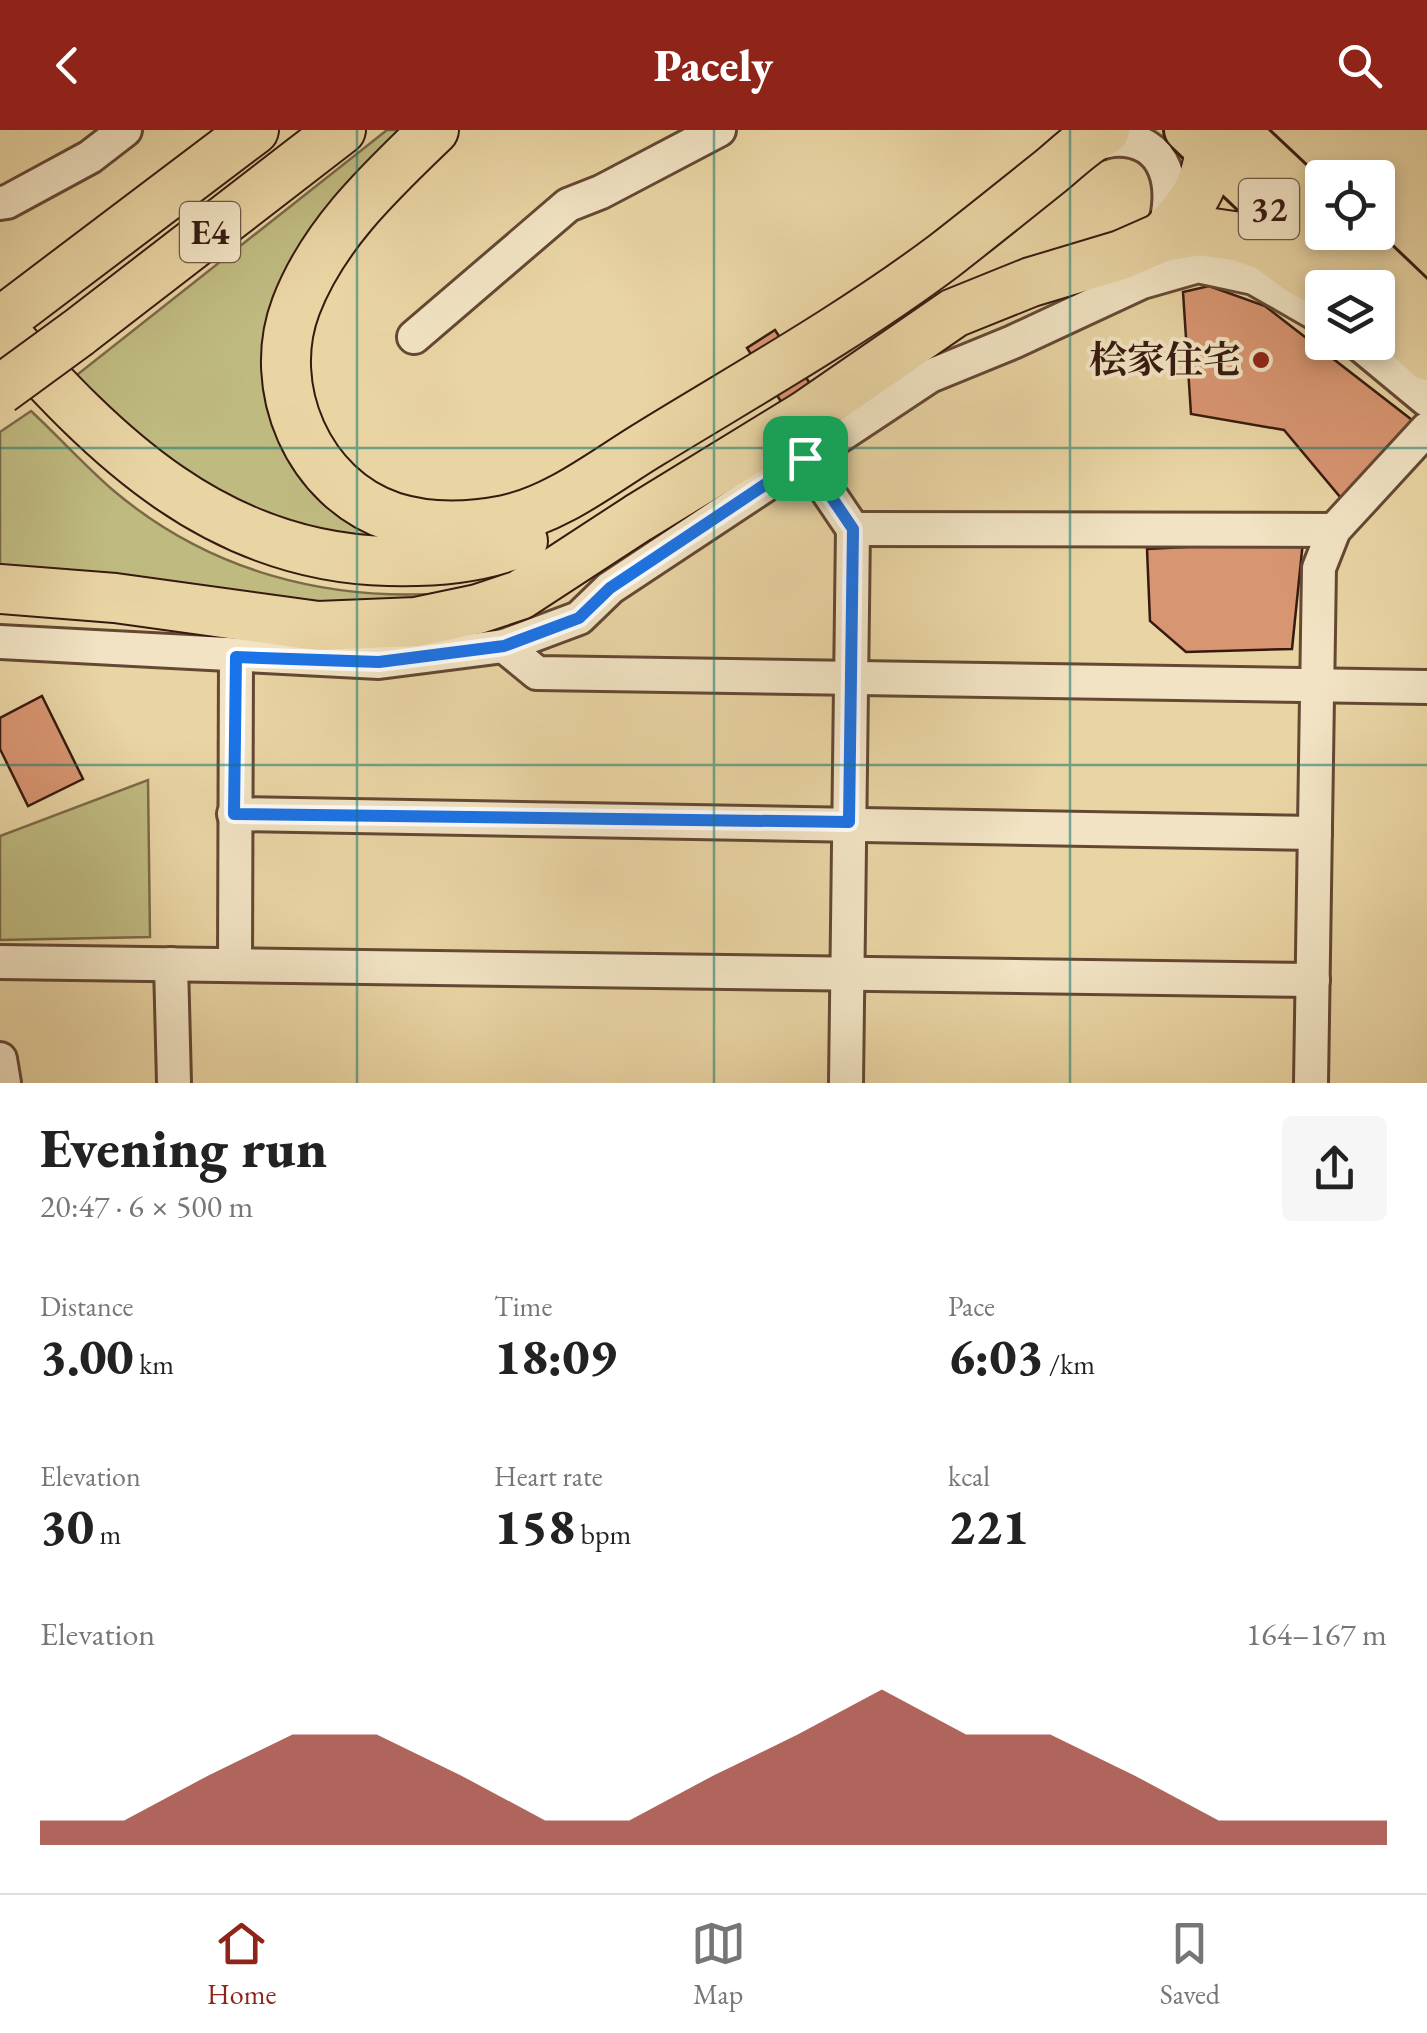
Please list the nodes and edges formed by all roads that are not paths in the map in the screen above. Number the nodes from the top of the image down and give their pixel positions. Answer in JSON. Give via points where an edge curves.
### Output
{"nodes":[{"id":1,"x":125,"y":130,"type":"edge"},
{"id":2,"x":215,"y":130,"type":"edge"},
{"id":3,"x":254,"y":130,"type":"edge"},
{"id":4,"x":341,"y":130,"type":"edge"},
{"id":5,"x":434,"y":130,"type":"edge"},
{"id":6,"x":719,"y":130,"type":"edge"},
{"id":7,"x":1077,"y":136,"type":"edge"},
{"id":8,"x":1212,"y":136,"type":"edge"},
{"id":9,"x":1305,"y":199,"type":"edge"},
{"id":10,"x":0,"y":203,"type":"edge"},
{"id":11,"x":1162,"y":237,"type":"junction"},
{"id":12,"x":1365,"y":250,"type":"edge"},
{"id":13,"x":1335,"y":270,"type":"edge"},
{"id":14,"x":1305,"y":274,"type":"edge"},
{"id":15,"x":11,"y":300,"type":"edge"},
{"id":16,"x":1305,"y":307,"type":"edge"},
{"id":17,"x":1427,"y":308,"type":"edge"},
{"id":18,"x":1395,"y":328,"type":"edge"},
{"id":19,"x":414,"y":337,"type":"dead end"},
{"id":20,"x":0,"y":357,"type":"edge"},
{"id":21,"x":1427,"y":358,"type":"edge"},
{"id":22,"x":1379,"y":360,"type":"edge"},
{"id":23,"x":0,"y":390,"type":"edge"},
{"id":24,"x":1427,"y":400,"type":"edge"},
{"id":25,"x":1427,"y":429,"type":"edge"},
{"id":26,"x":805,"y":458,"type":"junction"},
{"id":27,"x":614,"y":465,"type":"junction"},
{"id":28,"x":638,"y":518,"type":"junction"},
{"id":29,"x":853,"y":529,"type":"junction"},
{"id":30,"x":1334,"y":530,"type":"junction"},
{"id":31,"x":0,"y":590,"type":"edge"},
{"id":32,"x":0,"y":642,"type":"edge"},
{"id":33,"x":504,"y":646,"type":"junction"},
{"id":34,"x":236,"y":657,"type":"junction"},
{"id":35,"x":851,"y":679,"type":"junction"},
{"id":36,"x":1318,"y":684,"type":"junction"},
{"id":37,"x":1427,"y":687,"type":"edge"},
{"id":38,"x":234,"y":814,"type":"junction"},
{"id":39,"x":849,"y":822,"type":"junction"},
{"id":40,"x":1315,"y":832,"type":"junction"},
{"id":41,"x":0,"y":962,"type":"edge"},
{"id":42,"x":172,"y":964,"type":"junction"},
{"id":43,"x":235,"y":965,"type":"junction"},
{"id":44,"x":848,"y":974,"type":"junction"},
{"id":45,"x":1313,"y":980,"type":"junction"},
{"id":46,"x":0,"y":1059,"type":"edge"},
{"id":47,"x":4,"y":1083,"type":"edge"},
{"id":48,"x":174,"y":1083,"type":"edge"},
{"id":49,"x":846,"y":1083,"type":"edge"},
{"id":50,"x":1311,"y":1083,"type":"edge"}],
"edges":[{"from":1,"to":10,"type":"street"},
{"from":2,"to":15,"type":"highway"},
{"from":3,"to":15,"type":"highway","number":"E4"},
{"from":4,"to":23,"type":"highway","number":"E4","bridge":true},
{"from":5,"to":27,"type":"highway","via":[[330,240],[294,311],[286,383],[292,416],[309,449],[361,500],[420,524],[480,524],[531,512]]},
{"from":6,"to":19,"type":"street","via":[[568,205]]},
{"from":7,"to":11,"type":"street","via":[[1141,145],[1158,156],[1172,194]]},
{"from":7,"to":27,"type":"highway","via":[[1045,144],[1016,199],[942,257]]},
{"from":8,"to":9,"type":"main road","number":"32"},
{"from":8,"to":11,"type":"highway","via":[[1206,179]]},
{"from":8,"to":13,"type":"main road","number":"32"},
{"from":11,"to":14,"type":"highway","via":[[1198,231],[1240,237],[1268,247]]},
{"from":11,"to":28,"type":"highway","via":[[954,313],[806,415]]},
{"from":12,"to":17,"type":"main road","number":"32"},
{"from":15,"to":27,"type":"highway","via":[[103,438],[229,524],[320,554],[412,562],[490,552],[572,513]]},
{"from":16,"to":26,"type":"street","via":[[1254,278],[1198,266],[1142,282],[930,376]]},
{"from":18,"to":21,"type":"main road"},
{"from":20,"to":28,"type":"highway","via":[[130,486],[204,532],[282,564],[370,582],[464,578],[516,570]]},
{"from":22,"to":24,"type":"street"},
{"from":25,"to":30,"type":"street"},
{"from":26,"to":29,"type":"street"},
{"from":26,"to":33,"type":"street","via":[[610,588],[579,618]]},
{"from":28,"to":31,"type":"highway","via":[[520,595],[416,622],[318,626],[82,594]]},
{"from":29,"to":30,"type":"street"},
{"from":29,"to":35,"type":"street"},
{"from":30,"to":36,"type":"street","via":[[1319,568]]},
{"from":32,"to":34,"type":"street"},
{"from":33,"to":34,"type":"street","via":[[379,662]]},
{"from":33,"to":35,"type":"street","via":[[537,672]]},
{"from":34,"to":38,"type":"street"},
{"from":35,"to":36,"type":"street"},
{"from":35,"to":39,"type":"street"},
{"from":36,"to":37,"type":"street"},
{"from":36,"to":40,"type":"street"},
{"from":38,"to":39,"type":"street"},
{"from":38,"to":43,"type":"street"},
{"from":39,"to":40,"type":"street"},
{"from":39,"to":44,"type":"street"},
{"from":40,"to":45,"type":"street"},
{"from":41,"to":42,"type":"street"},
{"from":42,"to":43,"type":"street"},
{"from":42,"to":48,"type":"street"},
{"from":43,"to":44,"type":"street"},
{"from":44,"to":45,"type":"street"},
{"from":44,"to":49,"type":"street"},
{"from":45,"to":50,"type":"street"},
{"from":46,"to":47,"type":"street"}]}
